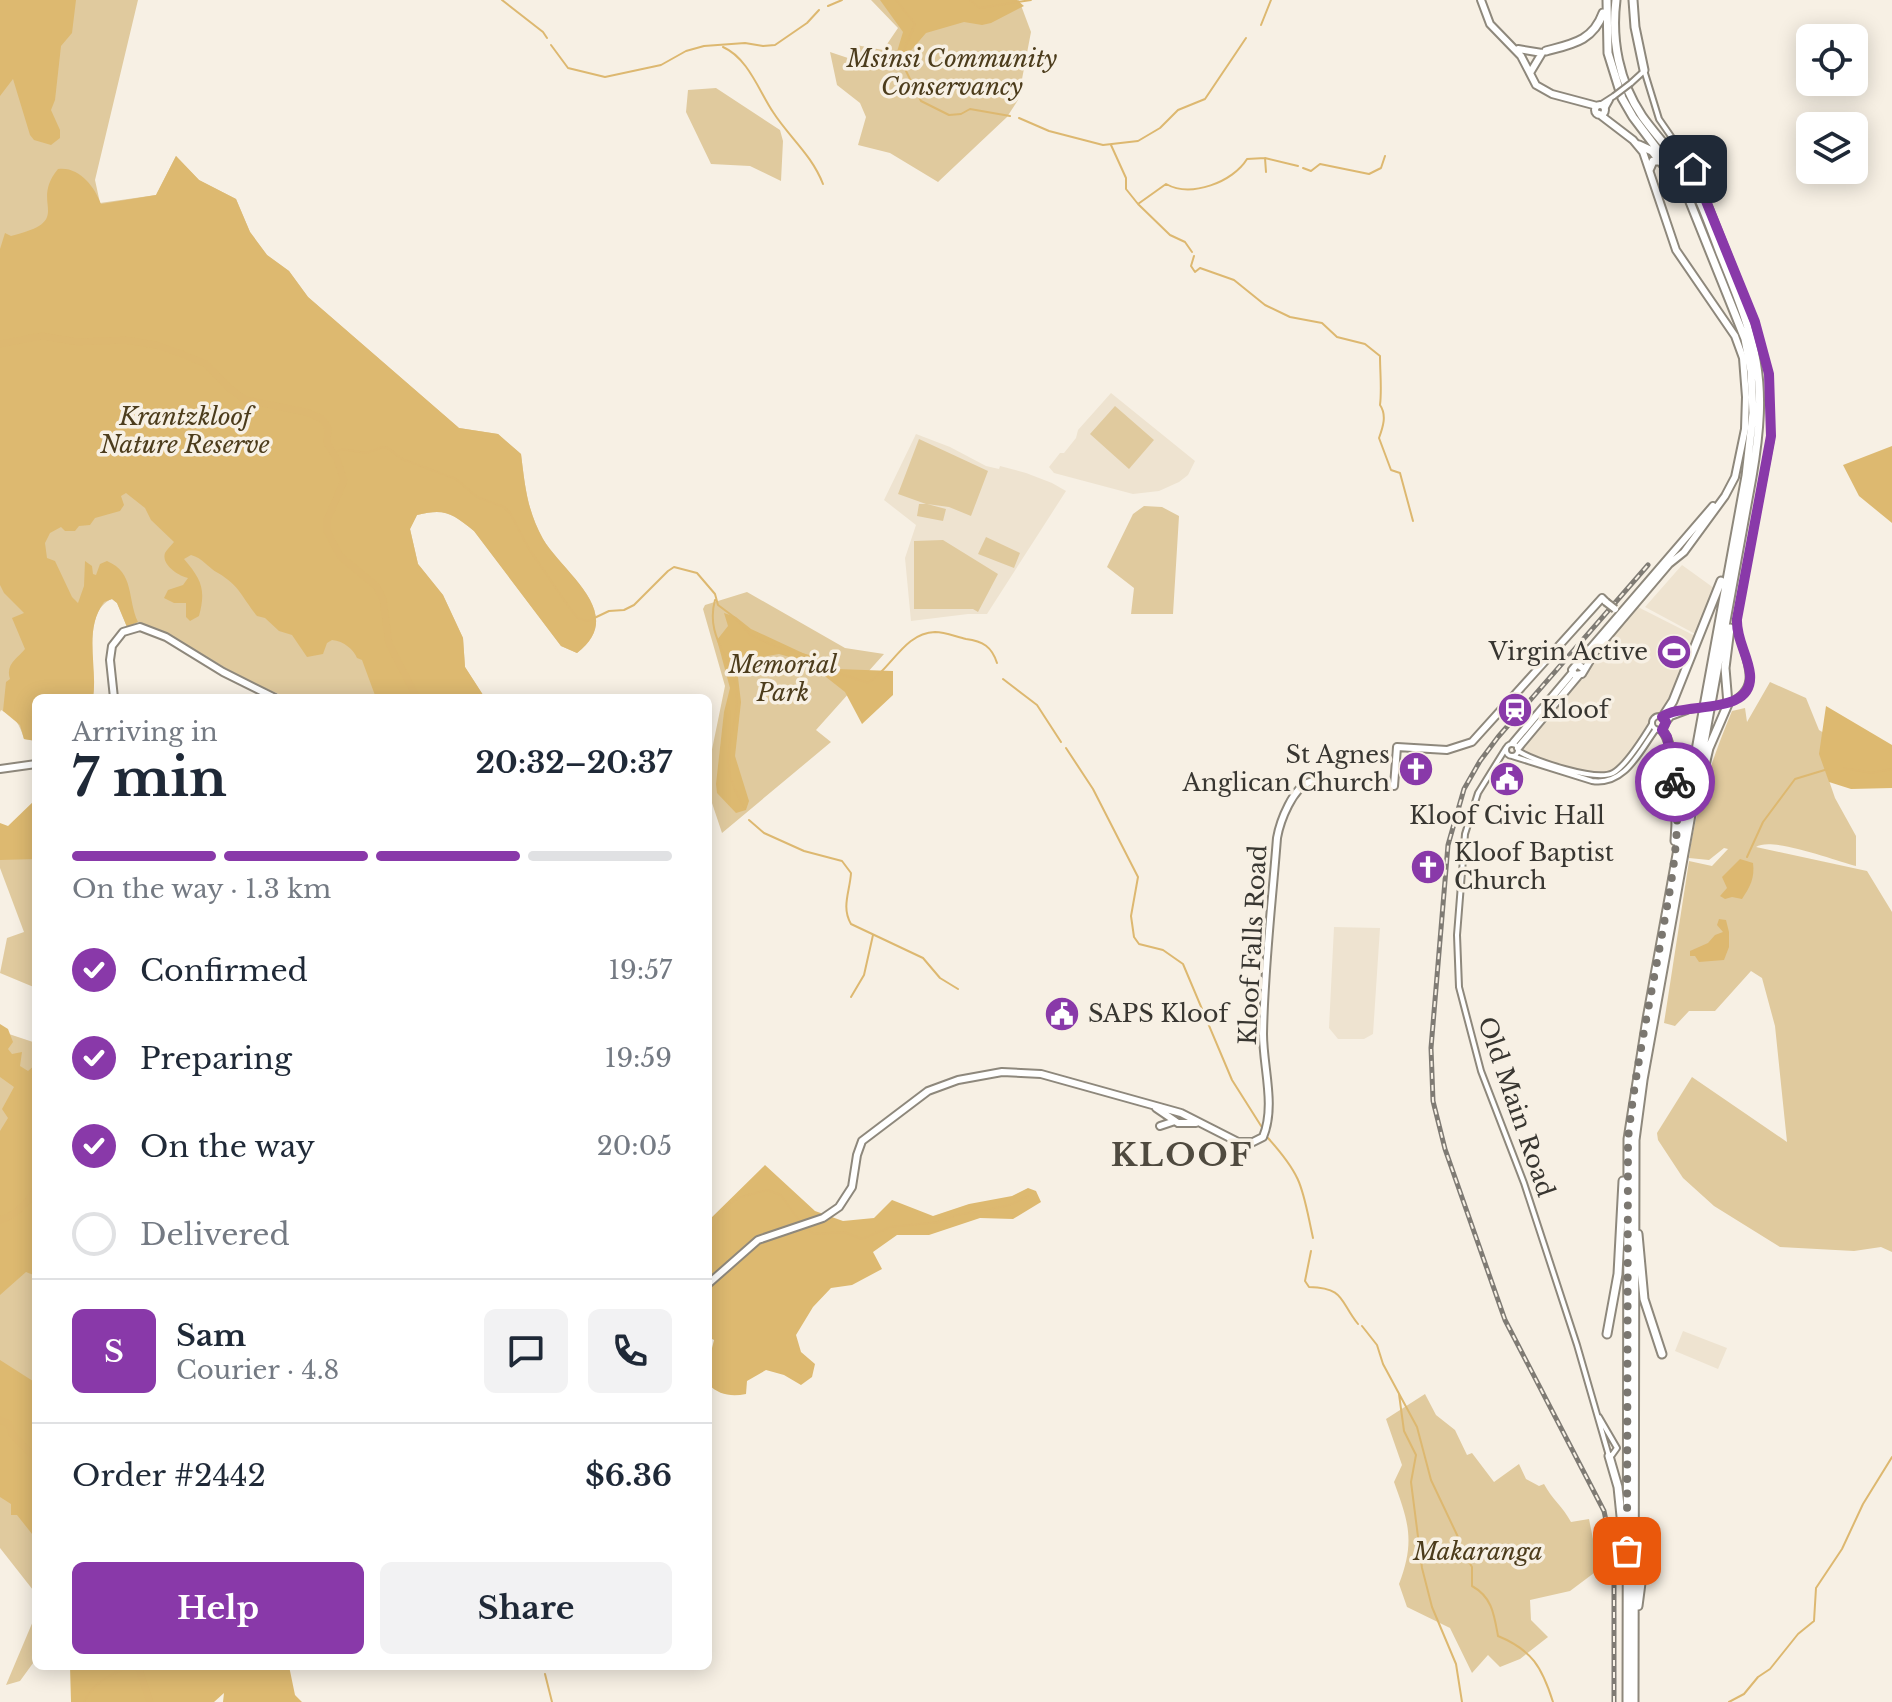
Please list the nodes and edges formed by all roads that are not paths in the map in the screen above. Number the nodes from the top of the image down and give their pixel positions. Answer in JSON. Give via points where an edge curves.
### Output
{"nodes":[{"id":1,"x":1481,"y":0,"type":"edge"},
{"id":2,"x":1607,"y":0,"type":"edge"},
{"id":3,"x":1616,"y":0,"type":"edge"},
{"id":4,"x":1633,"y":0,"type":"edge"},
{"id":5,"x":1514,"y":48,"type":"junction"},
{"id":6,"x":1544,"y":52,"type":"junction"},
{"id":7,"x":1524,"y":59,"type":"junction"},
{"id":8,"x":1644,"y":70,"type":"junction"},
{"id":9,"x":1530,"y":73,"type":"junction"},
{"id":10,"x":1633,"y":81,"type":"junction"},
{"id":11,"x":1647,"y":83,"type":"junction"},
{"id":12,"x":1616,"y":97,"type":"junction"},
{"id":13,"x":1600,"y":110,"type":"junction"},
{"id":14,"x":1639,"y":145,"type":"junction"},
{"id":15,"x":1660,"y":161,"type":"junction"},
{"id":16,"x":1650,"y":168,"type":"junction"},
{"id":17,"x":1677,"y":182,"type":"junction"},
{"id":18,"x":1694,"y":209,"type":"junction"},
{"id":19,"x":1726,"y":492,"type":"junction"},
{"id":20,"x":1685,"y":537,"type":"junction"},
{"id":21,"x":1695,"y":540,"type":"junction"},
{"id":22,"x":1677,"y":545,"type":"junction"},
{"id":23,"x":1686,"y":550,"type":"junction"},
{"id":24,"x":1729,"y":561,"type":"junction"},
{"id":25,"x":1732,"y":591,"type":"junction"},
{"id":26,"x":1623,"y":608,"type":"junction"},
{"id":27,"x":1615,"y":609,"type":"junction"},
{"id":28,"x":1615,"y":618,"type":"junction"},
{"id":29,"x":1577,"y":664,"type":"junction"},
{"id":30,"x":1584,"y":669,"type":"junction"},
{"id":31,"x":1576,"y":674,"type":"junction"},
{"id":32,"x":114,"y":694,"type":"edge"},
{"id":33,"x":267,"y":694,"type":"edge"},
{"id":34,"x":1728,"y":702,"type":"junction"},
{"id":35,"x":1689,"y":710,"type":"junction"},
{"id":36,"x":1660,"y":723,"type":"junction"},
{"id":37,"x":1413,"y":748,"type":"junction"},
{"id":38,"x":1513,"y":748,"type":"junction"},
{"id":39,"x":1397,"y":756,"type":"junction"},
{"id":40,"x":1510,"y":756,"type":"junction"},
{"id":41,"x":32,"y":765,"type":"edge"},
{"id":42,"x":1495,"y":766,"type":"junction"},
{"id":43,"x":0,"y":769,"type":"edge"},
{"id":44,"x":1689,"y":822,"type":"junction"},
{"id":45,"x":1670,"y":891,"type":"junction"},
{"id":46,"x":1154,"y":1106,"type":"junction"},
{"id":47,"x":1175,"y":1121,"type":"junction"},
{"id":48,"x":1200,"y":1123,"type":"junction"},
{"id":49,"x":1160,"y":1126,"type":"dead end"},
{"id":50,"x":1628,"y":1139,"type":"junction"},
{"id":51,"x":1634,"y":1213,"type":"junction"},
{"id":52,"x":712,"y":1280,"type":"edge"},
{"id":53,"x":1607,"y":1334,"type":"dead end"},
{"id":54,"x":1662,"y":1354,"type":"dead end"},
{"id":55,"x":1599,"y":1417,"type":"junction"},
{"id":56,"x":1609,"y":1456,"type":"junction"},
{"id":57,"x":1646,"y":1545,"type":"dead end"},
{"id":58,"x":1626,"y":1580,"type":"junction"},
{"id":59,"x":1634,"y":1670,"type":"junction"},
{"id":60,"x":1627,"y":1702,"type":"edge"},
{"id":61,"x":1634,"y":1702,"type":"edge"}],
"edges":[{"from":1,"to":5,"type":"main road","via":[[1490,24]]},
{"from":2,"to":6,"type":"highway","via":[[1600,22],[1585,39]]},
{"from":2,"to":12,"type":"highway"},
{"from":3,"to":25,"type":"highway","via":[[1614,36],[1623,79],[1642,116],[1692,185],[1758,361],[1760,432]]},
{"from":4,"to":8,"type":"highway"},
{"from":5,"to":6,"type":"main road"},
{"from":5,"to":7,"type":"main road"},
{"from":6,"to":7,"type":"main road"},
{"from":6,"to":9,"type":"main road"},
{"from":7,"to":9,"type":"main road"},
{"from":8,"to":10,"type":"street"},
{"from":8,"to":11,"type":"street"},
{"from":9,"to":13,"type":"main road","via":[[1546,91]]},
{"from":10,"to":11,"type":"street"},
{"from":10,"to":12,"type":"street","bridge":true},
{"from":11,"to":34,"type":"street","via":[[1659,119],[1707,201],[1755,322],[1769,374],[1771,436],[1737,619],[1749,679],[1744,693]]},
{"from":12,"to":13,"type":"street"},
{"from":12,"to":17,"type":"highway"},
{"from":12,"to":18,"type":"highway","via":[[1677,174]]},
{"from":13,"to":14,"type":"main road"},
{"from":14,"to":15,"type":"highway"},
{"from":14,"to":16,"type":"main road"},
{"from":15,"to":16,"type":"highway","via":[[1653,161]]},
{"from":15,"to":17,"type":"highway"},
{"from":16,"to":19,"type":"main road","via":[[1676,250],[1742,353],[1745,429],[1735,477]]},
{"from":17,"to":18,"type":"highway"},
{"from":18,"to":24,"type":"highway","via":[[1740,324],[1751,371],[1752,430]]},
{"from":19,"to":20,"type":"main road"},
{"from":19,"to":21,"type":"main road"},
{"from":20,"to":21,"type":"main road"},
{"from":20,"to":22,"type":"main road"},
{"from":21,"to":23,"type":"main road"},
{"from":22,"to":23,"type":"main road"},
{"from":22,"to":26,"type":"main road"},
{"from":23,"to":30,"type":"main road"},
{"from":24,"to":36,"type":"highway"},
{"from":24,"to":45,"type":"highway"},
{"from":25,"to":34,"type":"highway","via":[[1725,668]]},
{"from":25,"to":44,"type":"highway"},
{"from":26,"to":27,"type":"main road","bridge":true},
{"from":26,"to":28,"type":"main road"},
{"from":27,"to":28,"type":"main road","bridge":true},
{"from":27,"to":37,"type":"main road","bridge":true,"via":[[1602,598],[1475,740],[1447,750]]},
{"from":28,"to":29,"type":"main road"},
{"from":29,"to":30,"type":"main road"},
{"from":29,"to":31,"type":"main road"},
{"from":30,"to":31,"type":"main road"},
{"from":31,"to":38,"type":"main road","name":"Old Main Road"},
{"from":32,"to":33,"type":"main road","via":[[111,651],[123,632],[140,627]]},
{"from":34,"to":35,"type":"street","bridge":true},
{"from":34,"to":44,"type":"highway"},
{"from":35,"to":36,"type":"street"},
{"from":35,"to":36,"type":"street","via":[[1670,712]]},
{"from":36,"to":38,"type":"street","via":[[1617,770],[1604,776]]},
{"from":36,"to":40,"type":"street","via":[[1623,772],[1604,782]]},
{"from":36,"to":45,"type":"highway","via":[[1669,743],[1677,799]]},
{"from":37,"to":39,"type":"main road"},
{"from":37,"to":39,"type":"main road","via":[[1397,747]]},
{"from":38,"to":40,"type":"street","name":"Old Main Road"},
{"from":38,"to":40,"type":"street"},
{"from":38,"to":42,"type":"street","name":"Old Main Road"},
{"from":39,"to":48,"type":"main road","name":"Kloof Falls Road","via":[[1394,786],[1310,782],[1298,790],[1277,838],[1263,1034],[1266,1129],[1259,1140],[1243,1143]]},
{"from":40,"to":42,"type":"street","name":"Old Main Road"},
{"from":41,"to":43,"type":"main road"},
{"from":42,"to":55,"type":"street","name":"Old Main Road","via":[[1473,804],[1465,834],[1457,935],[1459,987],[1481,1071],[1524,1182]]},
{"from":44,"to":51,"type":"highway","via":[[1638,1112]]},
{"from":45,"to":50,"type":"highway"},
{"from":46,"to":47,"type":"main road","name":"Kloof Falls Road"},
{"from":46,"to":48,"type":"main road","name":"Kloof Falls Road"},
{"from":46,"to":52,"type":"main road","name":"Kloof Falls Road","via":[[1029,1071],[938,1086],[862,1141],[846,1200],[828,1215],[758,1240]]},
{"from":47,"to":48,"type":"main road","name":"Kloof Falls Road"},
{"from":47,"to":49,"type":"main road"},
{"from":50,"to":53,"type":"highway","via":[[1618,1274]]},
{"from":50,"to":58,"type":"highway"},
{"from":51,"to":54,"type":"highway","via":[[1644,1299]]},
{"from":51,"to":59,"type":"highway"},
{"from":55,"to":56,"type":"street","name":"Old Main Road"},
{"from":55,"to":56,"type":"street","via":[[1617,1448]]},
{"from":56,"to":58,"type":"highway","via":[[1620,1497]]},
{"from":57,"to":59,"type":"highway"},
{"from":58,"to":60,"type":"highway"},
{"from":59,"to":61,"type":"highway"}]}
